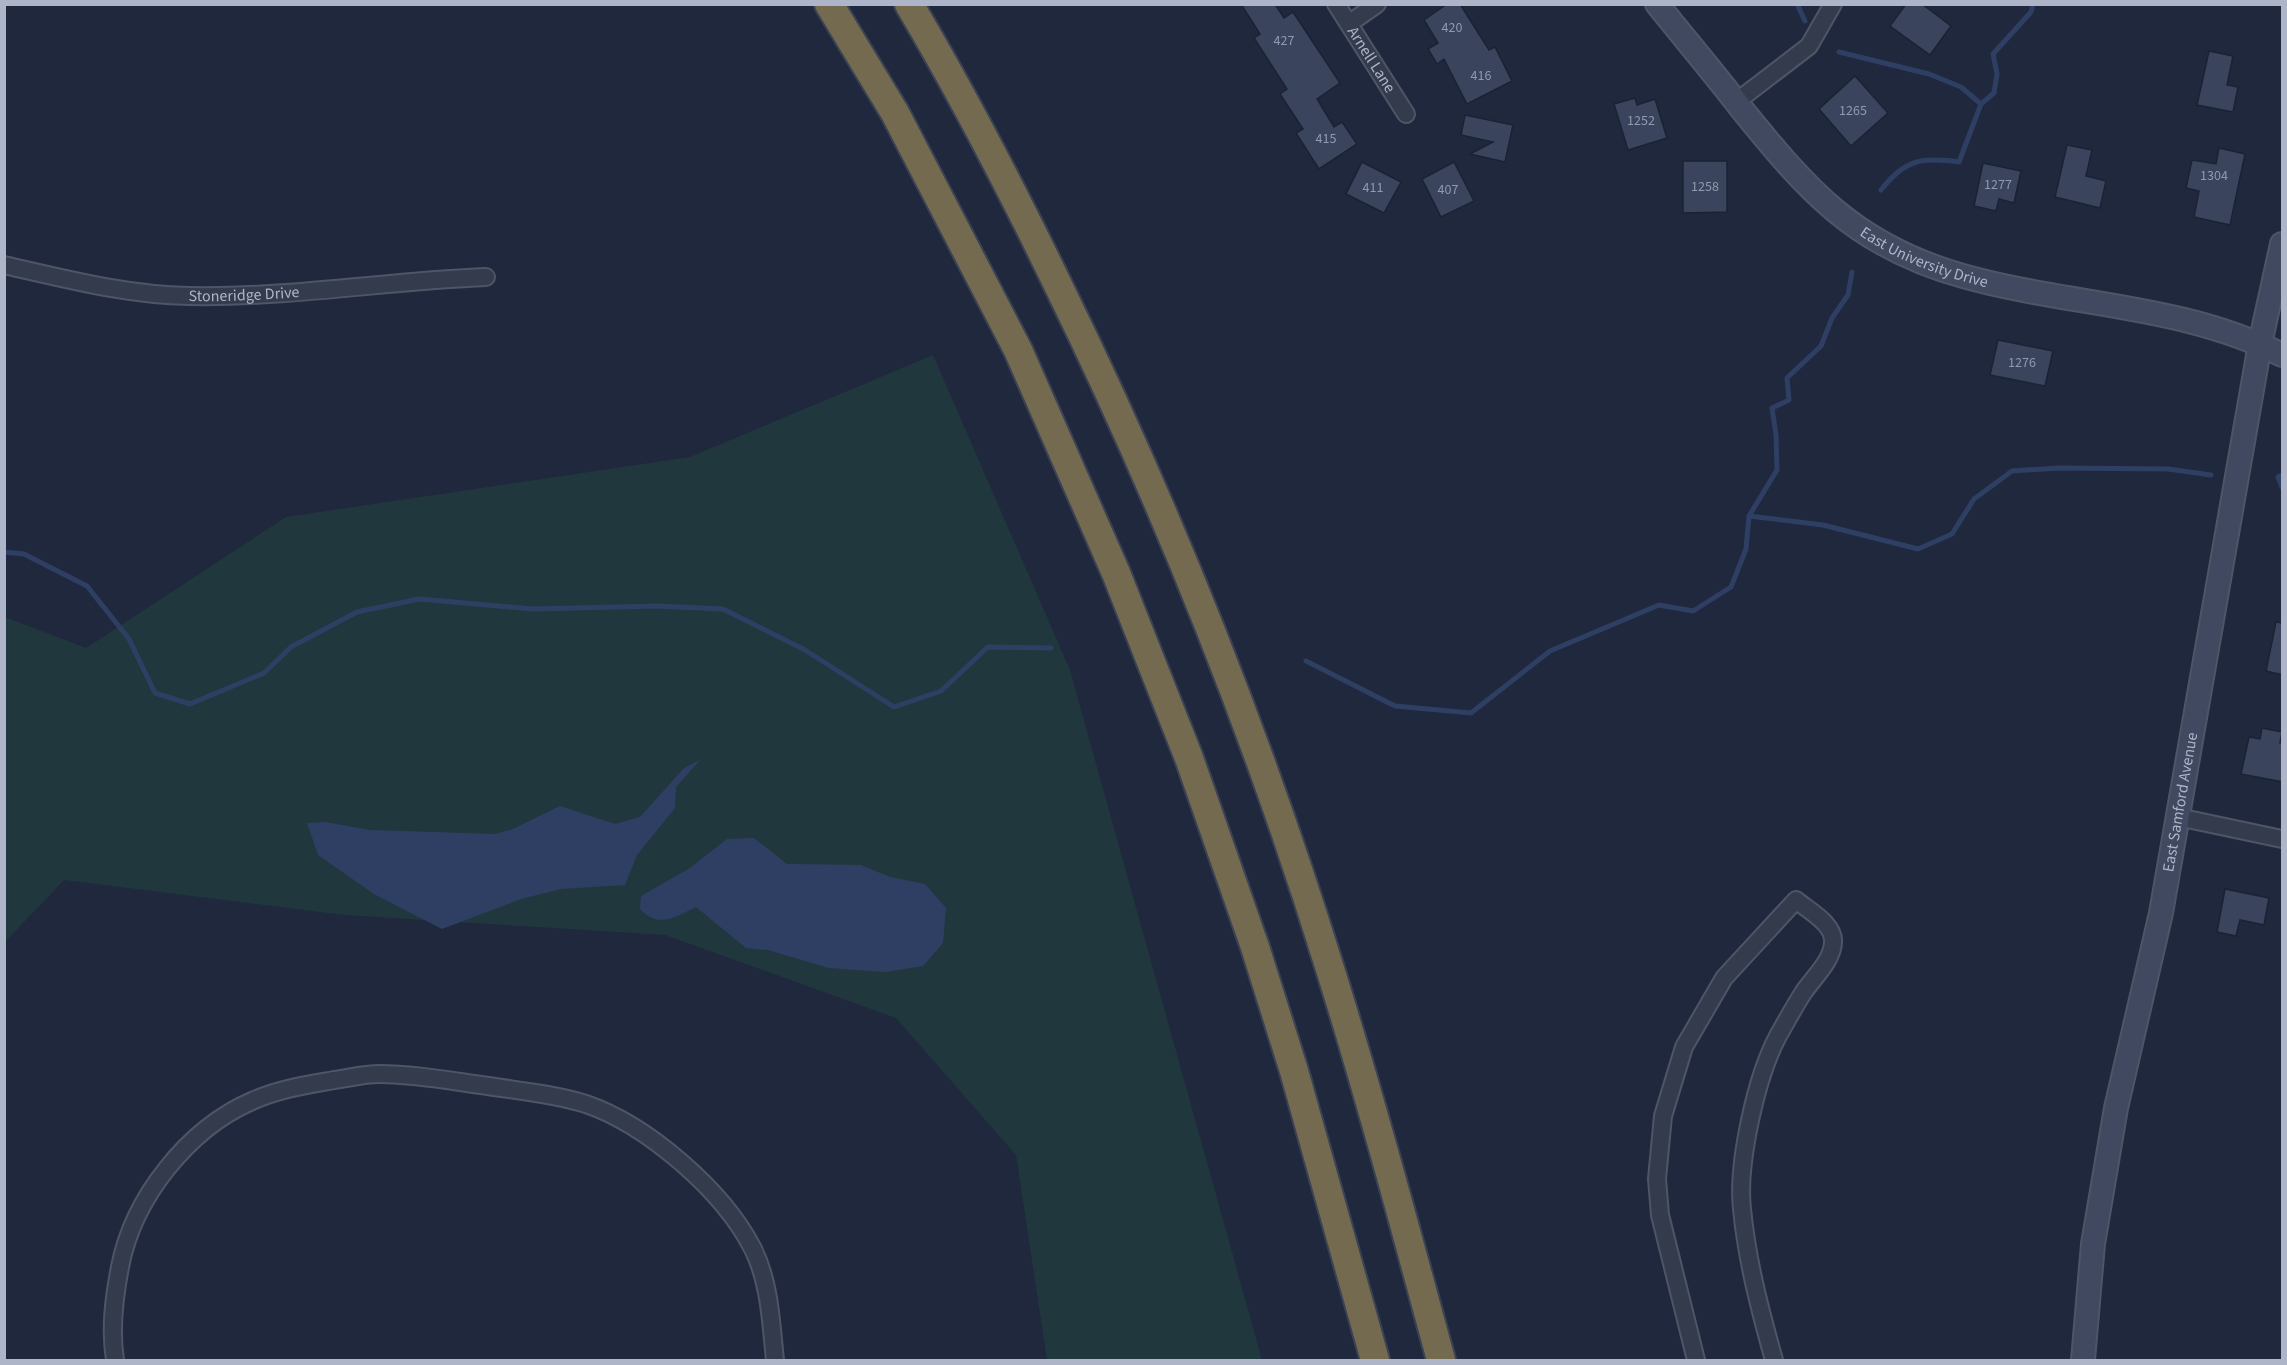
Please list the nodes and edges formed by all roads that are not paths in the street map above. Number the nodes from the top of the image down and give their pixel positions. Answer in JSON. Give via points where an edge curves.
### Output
{"nodes":[{"id":1,"x":829,"y":4,"type":"edge"},
{"id":2,"x":909,"y":4,"type":"edge"},
{"id":3,"x":1336,"y":4,"type":"edge"},
{"id":4,"x":1377,"y":4,"type":"edge"},
{"id":5,"x":1657,"y":4,"type":"edge"},
{"id":6,"x":1833,"y":4,"type":"edge"},
{"id":7,"x":1350,"y":23,"type":"junction"},
{"id":8,"x":1736,"y":102,"type":"junction"},
{"id":9,"x":1406,"y":114,"type":"dead end"},
{"id":10,"x":2283,"y":244,"type":"edge"},
{"id":11,"x":4,"y":265,"type":"edge"},
{"id":12,"x":486,"y":277,"type":"dead end"},
{"id":13,"x":2260,"y":344,"type":"junction"},
{"id":14,"x":2283,"y":355,"type":"edge"},
{"id":15,"x":2178,"y":817,"type":"junction"},
{"id":16,"x":2283,"y":839,"type":"edge"},
{"id":17,"x":116,"y":1360,"type":"edge"},
{"id":18,"x":775,"y":1360,"type":"edge"},
{"id":19,"x":1375,"y":1360,"type":"edge"},
{"id":20,"x":1441,"y":1360,"type":"edge"},
{"id":21,"x":1696,"y":1360,"type":"edge"},
{"id":22,"x":1774,"y":1360,"type":"edge"},
{"id":23,"x":2083,"y":1360,"type":"edge"}],
"edges":[{"from":1,"to":19,"type":"highway","via":[[895,113],[1018,350],[1116,573],[1189,758],[1255,947]]},
{"from":2,"to":20,"type":"highway","via":[[1010,186],[1072,312],[1197,596],[1255,747],[1331,972]]},
{"from":3,"to":7,"type":"street","name":"Arnell Lane"},
{"from":4,"to":7,"type":"street"},
{"from":5,"to":8,"type":"street","name":"East University Drive"},
{"from":6,"to":8,"type":"street","via":[[1809,46]]},
{"from":7,"to":9,"type":"street","name":"Arnell Lane"},
{"from":8,"to":13,"type":"street","name":"East University Drive","via":[[1825,204],[1867,235],[1914,259],[1965,277],[2182,317]]},
{"from":10,"to":13,"type":"street","name":"East Samford Avenue"},
{"from":11,"to":12,"type":"street","name":"Stoneridge Drive","via":[[126,292],[188,296],[252,295]]},
{"from":13,"to":14,"type":"street","name":"East University Drive"},
{"from":13,"to":15,"type":"street","name":"East Samford Avenue"},
{"from":15,"to":16,"type":"street"},
{"from":15,"to":23,"type":"street","name":"East Samford Avenue","via":[[2161,913],[2116,1107],[2093,1244]]},
{"from":17,"to":18,"type":"street","via":[[113,1306],[124,1244],[152,1186],[181,1153],[251,1101],[292,1087],[376,1074],[499,1087],[587,1104],[662,1148],[699,1178],[752,1246],[769,1307]]},
{"from":21,"to":22,"type":"street","via":[[1660,1215],[1657,1179],[1663,1116],[1684,1047],[1724,978],[1796,900],[1826,924],[1833,935],[1833,945],[1777,1038],[1764,1068],[1750,1123],[1742,1192],[1753,1282]]}]}
